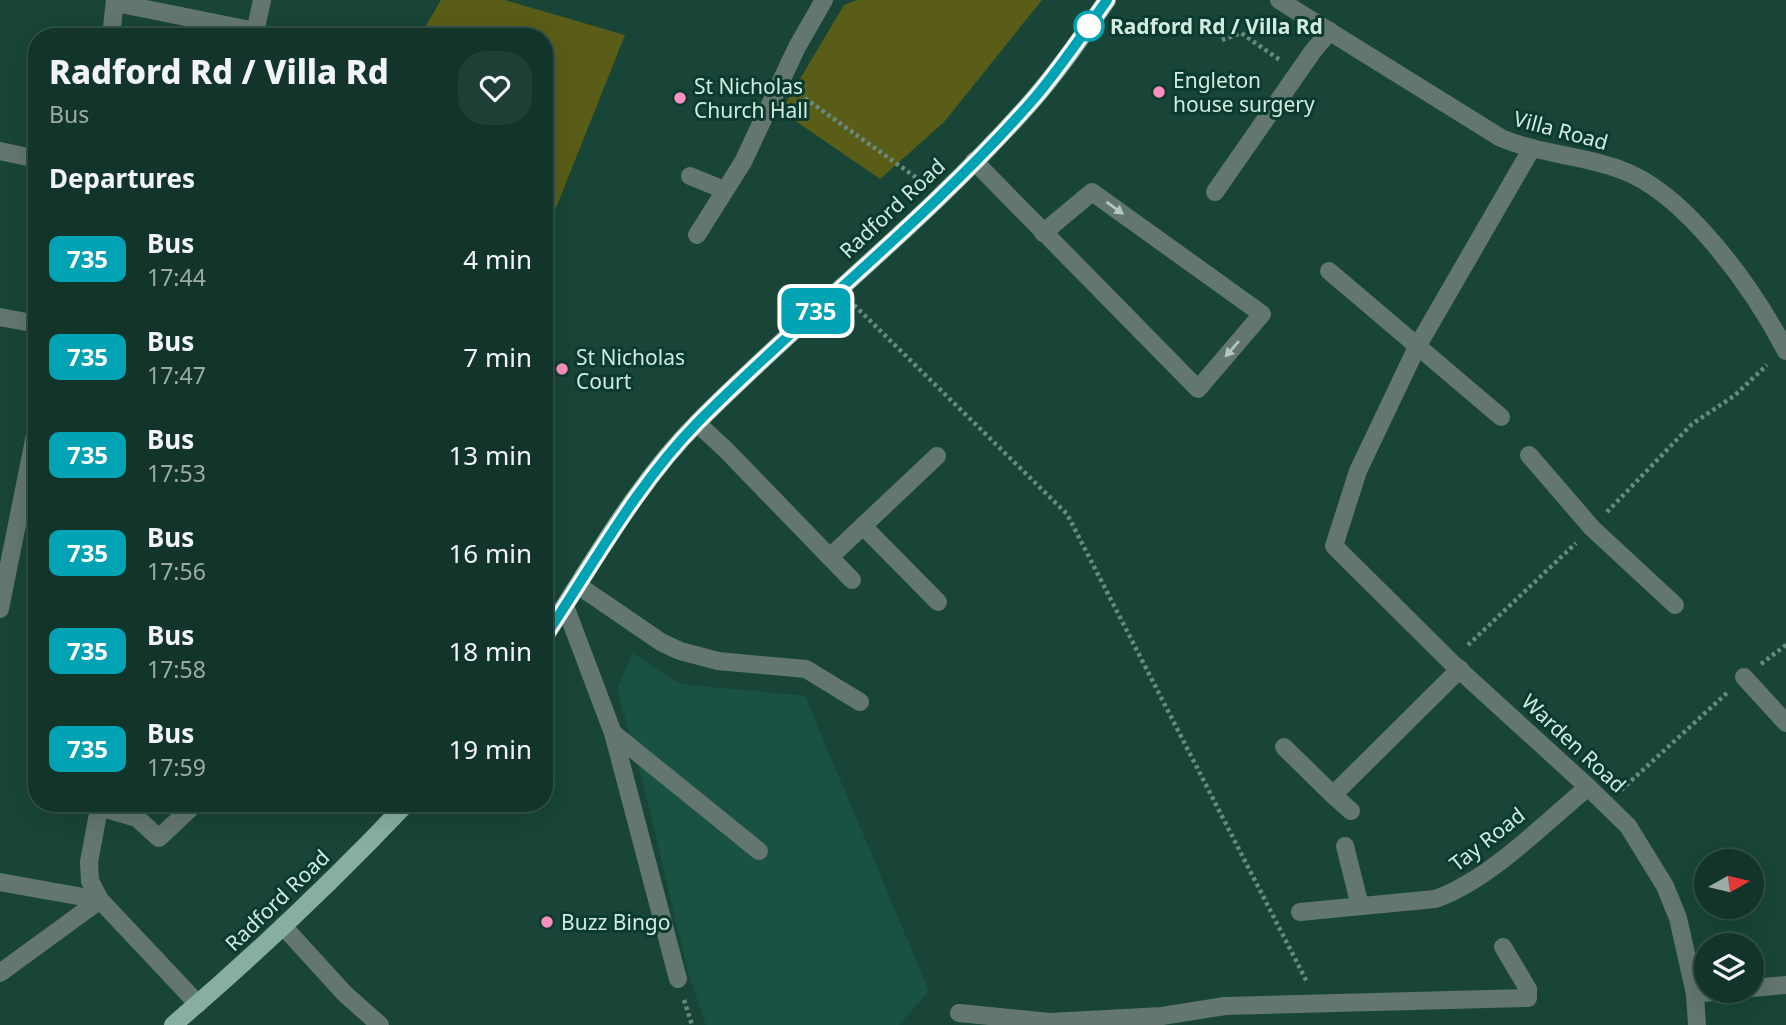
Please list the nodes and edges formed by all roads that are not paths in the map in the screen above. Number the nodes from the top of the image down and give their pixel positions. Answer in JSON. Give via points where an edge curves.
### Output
{"nodes":[{"id":1,"x":262,"y":0,"type":"edge"},
{"id":2,"x":824,"y":0,"type":"edge"},
{"id":3,"x":1107,"y":0,"type":"edge"},
{"id":4,"x":1279,"y":0,"type":"edge"},
{"id":5,"x":116,"y":1,"type":"edge"},
{"id":6,"x":112,"y":28,"type":"edge"},
{"id":7,"x":230,"y":28,"type":"edge"},
{"id":8,"x":256,"y":28,"type":"edge"},
{"id":9,"x":1330,"y":31,"type":"junction"},
{"id":10,"x":1532,"y":148,"type":"junction"},
{"id":11,"x":0,"y":151,"type":"edge"},
{"id":12,"x":28,"y":157,"type":"edge"},
{"id":13,"x":974,"y":161,"type":"junction"},
{"id":14,"x":690,"y":176,"type":"dead end"},
{"id":15,"x":724,"y":190,"type":"junction"},
{"id":16,"x":1215,"y":192,"type":"dead end"},
{"id":17,"x":1043,"y":233,"type":"junction"},
{"id":18,"x":697,"y":234,"type":"dead end"},
{"id":19,"x":1328,"y":271,"type":"dead end"},
{"id":20,"x":0,"y":317,"type":"edge"},
{"id":21,"x":28,"y":322,"type":"edge"},
{"id":22,"x":1418,"y":347,"type":"junction"},
{"id":23,"x":1781,"y":355,"type":"edge"},
{"id":24,"x":1501,"y":417,"type":"dead end"},
{"id":25,"x":697,"y":423,"type":"junction"},
{"id":26,"x":1529,"y":455,"type":"dead end"},
{"id":27,"x":937,"y":456,"type":"dead end"},
{"id":28,"x":28,"y":470,"type":"edge"},
{"id":29,"x":863,"y":526,"type":"junction"},
{"id":30,"x":830,"y":556,"type":"junction"},
{"id":31,"x":852,"y":580,"type":"dead end"},
{"id":32,"x":579,"y":586,"type":"junction"},
{"id":33,"x":938,"y":602,"type":"dead end"},
{"id":34,"x":1675,"y":605,"type":"dead end"},
{"id":35,"x":565,"y":606,"type":"junction"},
{"id":36,"x":0,"y":609,"type":"edge"},
{"id":37,"x":553,"y":624,"type":"edge"},
{"id":38,"x":1457,"y":666,"type":"junction"},
{"id":39,"x":1744,"y":677,"type":"road end"},
{"id":40,"x":860,"y":702,"type":"dead end"},
{"id":41,"x":1786,"y":723,"type":"edge"},
{"id":42,"x":613,"y":733,"type":"junction"},
{"id":43,"x":1284,"y":747,"type":"dead end"},
{"id":44,"x":1588,"y":786,"type":"junction"},
{"id":45,"x":1334,"y":795,"type":"junction"},
{"id":46,"x":1351,"y":811,"type":"dead end"},
{"id":47,"x":99,"y":812,"type":"edge"},
{"id":48,"x":120,"y":812,"type":"edge"},
{"id":49,"x":186,"y":812,"type":"edge"},
{"id":50,"x":398,"y":812,"type":"edge"},
{"id":51,"x":1345,"y":846,"type":"dead end"},
{"id":52,"x":759,"y":852,"type":"dead end"},
{"id":53,"x":0,"y":881,"type":"edge"},
{"id":54,"x":100,"y":900,"type":"junction"},
{"id":55,"x":1360,"y":906,"type":"junction"},
{"id":56,"x":1300,"y":912,"type":"dead end"},
{"id":57,"x":284,"y":926,"type":"junction"},
{"id":58,"x":1503,"y":947,"type":"dead end"},
{"id":59,"x":0,"y":973,"type":"edge"},
{"id":60,"x":678,"y":979,"type":"dead end"},
{"id":61,"x":1786,"y":985,"type":"edge"},
{"id":62,"x":1764,"y":987,"type":"edge"},
{"id":63,"x":1694,"y":989,"type":"edge"},
{"id":64,"x":1696,"y":1003,"type":"edge"},
{"id":65,"x":198,"y":1004,"type":"junction"},
{"id":66,"x":958,"y":1013,"type":"dead end"},
{"id":67,"x":1051,"y":1024,"type":"edge"},
{"id":68,"x":173,"y":1025,"type":"edge"},
{"id":69,"x":380,"y":1025,"type":"edge"},
{"id":70,"x":1697,"y":1025,"type":"edge"}],
"edges":[{"from":1,"to":8,"type":"street"},
{"from":2,"to":15,"type":"street","via":[[743,162]]},
{"from":3,"to":13,"type":"main road","name":"Radford Road","via":[[1030,103]]},
{"from":4,"to":9,"type":"street","name":"Villa Road"},
{"from":5,"to":6,"type":"street"},
{"from":5,"to":7,"type":"street"},
{"from":9,"to":10,"type":"street","name":"Villa Road","via":[[1501,138]]},
{"from":9,"to":16,"type":"street"},
{"from":10,"to":22,"type":"street"},
{"from":10,"to":23,"type":"street","name":"Villa Road","via":[[1621,169],[1663,195],[1723,256],[1773,327]]},
{"from":11,"to":12,"type":"street"},
{"from":13,"to":17,"type":"street"},
{"from":13,"to":25,"type":"main road","name":"Radford Road"},
{"from":14,"to":15,"type":"street"},
{"from":15,"to":18,"type":"street"},
{"from":17,"to":17,"type":"street","one_way":true,"via":[[1093,192],[1262,314],[1198,389]]},
{"from":19,"to":22,"type":"street"},
{"from":20,"to":21,"type":"street"},
{"from":22,"to":24,"type":"street"},
{"from":22,"to":38,"type":"street","name":"Warden Road","via":[[1358,471],[1334,546]]},
{"from":25,"to":30,"type":"street"},
{"from":25,"to":32,"type":"main road","name":"Radford Road","via":[[654,472]]},
{"from":26,"to":34,"type":"street","via":[[1592,528]]},
{"from":27,"to":29,"type":"street"},
{"from":28,"to":36,"type":"street"},
{"from":29,"to":30,"type":"street"},
{"from":29,"to":33,"type":"street"},
{"from":30,"to":31,"type":"street"},
{"from":32,"to":35,"type":"main road","name":"Radford Road"},
{"from":32,"to":40,"type":"street","via":[[680,651],[718,661],[806,668]]},
{"from":35,"to":37,"type":"main road","name":"Radford Road"},
{"from":35,"to":42,"type":"street"},
{"from":38,"to":44,"type":"street","name":"Warden Road"},
{"from":38,"to":45,"type":"street"},
{"from":39,"to":41,"type":"street"},
{"from":42,"to":52,"type":"street"},
{"from":42,"to":60,"type":"street"},
{"from":43,"to":45,"type":"street"},
{"from":44,"to":55,"type":"street","name":"Tay Road","via":[[1483,875],[1453,893]]},
{"from":44,"to":63,"type":"street","name":"Warden Road","via":[[1635,836],[1665,886],[1685,940]]},
{"from":45,"to":46,"type":"street"},
{"from":47,"to":54,"type":"street","via":[[89,862],[90,881]]},
{"from":48,"to":49,"type":"street","via":[[137,818],[159,838]]},
{"from":50,"to":57,"type":"main road","name":"Radford Road"},
{"from":51,"to":55,"type":"street"},
{"from":53,"to":54,"type":"street"},
{"from":54,"to":59,"type":"street"},
{"from":54,"to":65,"type":"street"},
{"from":55,"to":56,"type":"street","name":"Tay Road"},
{"from":57,"to":65,"type":"main road","name":"Radford Road"},
{"from":57,"to":69,"type":"street","via":[[345,994]]},
{"from":58,"to":67,"type":"street","via":[[1528,989],[1528,998],[1225,1006]]},
{"from":61,"to":62,"type":"street"},
{"from":64,"to":70,"type":"street","name":"Warden Road"},
{"from":65,"to":68,"type":"main road","name":"Radford Road"},
{"from":66,"to":67,"type":"street"}]}
